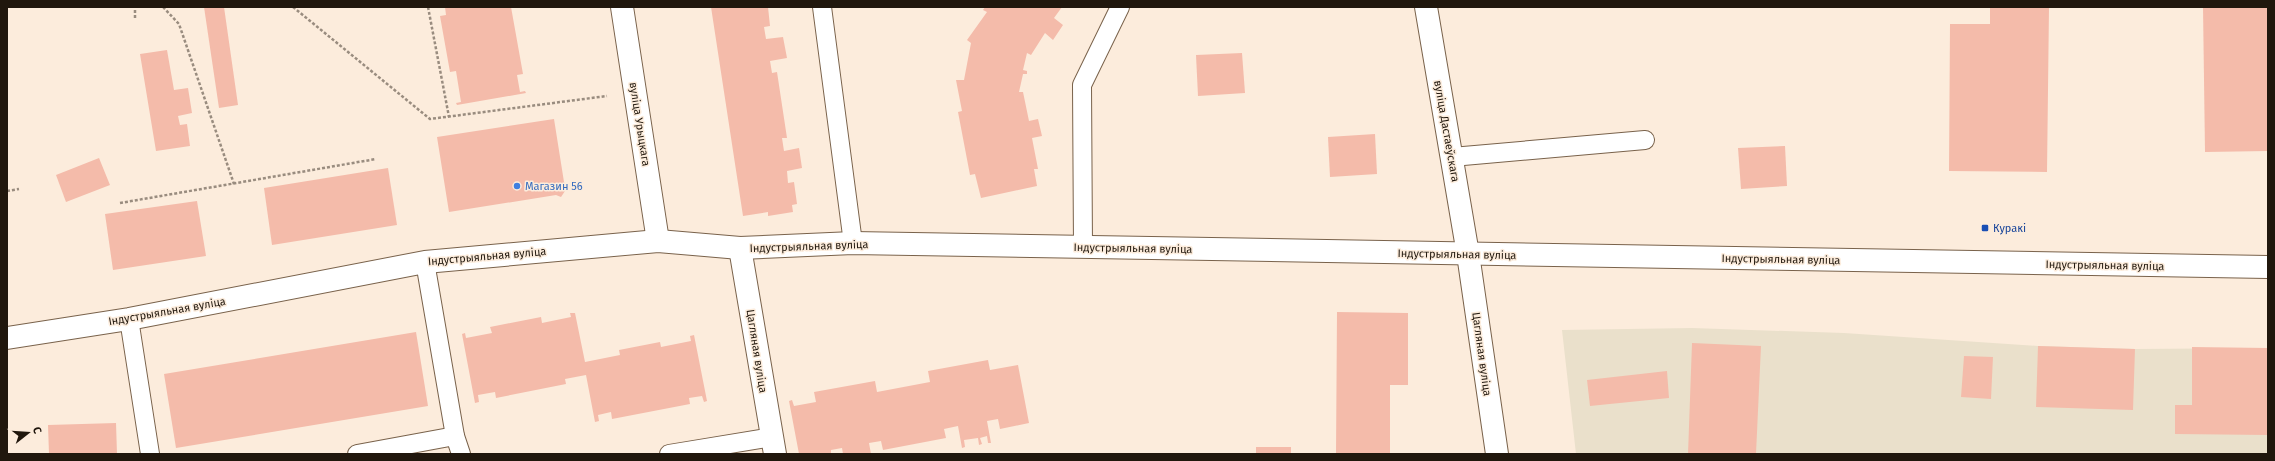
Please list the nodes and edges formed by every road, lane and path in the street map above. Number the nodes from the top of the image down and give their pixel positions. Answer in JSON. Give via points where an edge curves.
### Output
{"nodes":[{"id":1,"x":136,"y":7,"type":"edge"},
{"id":2,"x":164,"y":7,"type":"edge"},
{"id":3,"x":293,"y":7,"type":"edge"},
{"id":4,"x":428,"y":7,"type":"edge"},
{"id":5,"x":622,"y":7,"type":"edge"},
{"id":6,"x":822,"y":7,"type":"edge"},
{"id":7,"x":1120,"y":7,"type":"edge"},
{"id":8,"x":1426,"y":7,"type":"edge"},
{"id":9,"x":135,"y":18,"type":"dead end"},
{"id":10,"x":635,"y":92,"type":"junction"},
{"id":11,"x":449,"y":117,"type":"junction"},
{"id":12,"x":1645,"y":140,"type":"dead end"},
{"id":13,"x":1452,"y":157,"type":"junction"},
{"id":14,"x":376,"y":159,"type":"dead end"},
{"id":15,"x":234,"y":184,"type":"junction"},
{"id":16,"x":19,"y":189,"type":"dead end"},
{"id":17,"x":7,"y":192,"type":"edge"},
{"id":18,"x":120,"y":203,"type":"dead end"},
{"id":19,"x":658,"y":241,"type":"junction"},
{"id":20,"x":853,"y":243,"type":"junction"},
{"id":21,"x":1083,"y":247,"type":"junction"},
{"id":22,"x":740,"y":248,"type":"junction"},
{"id":23,"x":1468,"y":254,"type":"junction"},
{"id":24,"x":425,"y":262,"type":"junction"},
{"id":25,"x":2268,"y":267,"type":"edge"},
{"id":26,"x":129,"y":319,"type":"junction"},
{"id":27,"x":7,"y":338,"type":"edge"},
{"id":28,"x":455,"y":436,"type":"junction"},
{"id":29,"x":774,"y":445,"type":"edge"},
{"id":30,"x":150,"y":454,"type":"edge"},
{"id":31,"x":357,"y":454,"type":"edge"},
{"id":32,"x":461,"y":454,"type":"edge"},
{"id":33,"x":669,"y":454,"type":"edge"},
{"id":34,"x":1497,"y":454,"type":"edge"}],
"edges":[{"from":1,"to":9,"type":"path"},
{"from":2,"to":15,"type":"path","via":[[179,24]]},
{"from":3,"to":11,"type":"path","via":[[430,119]]},
{"from":4,"to":11,"type":"path"},
{"from":5,"to":10,"type":"street","name":"вуліца Урыцкага"},
{"from":6,"to":20,"type":"lane"},
{"from":7,"to":21,"type":"lane","via":[[1082,85]]},
{"from":8,"to":13,"type":"street","name":"вуліца Дастаеўскага"},
{"from":10,"to":11,"type":"path"},
{"from":10,"to":19,"type":"street","name":"вуліца Урыцкага"},
{"from":12,"to":13,"type":"lane"},
{"from":13,"to":23,"type":"street","name":"вуліца Дастаеўскага"},
{"from":14,"to":15,"type":"path"},
{"from":15,"to":18,"type":"path"},
{"from":16,"to":17,"type":"path"},
{"from":19,"to":22,"type":"street","name":"Індустрыяльная вуліца"},
{"from":19,"to":24,"type":"street","name":"Індустрыяльная вуліца"},
{"from":20,"to":21,"type":"street","name":"Індустрыяльная вуліца"},
{"from":20,"to":22,"type":"street","name":"Індустрыяльная вуліца"},
{"from":21,"to":23,"type":"street","name":"Індустрыяльная вуліца"},
{"from":22,"to":29,"type":"street","name":"Цагляная вуліца"},
{"from":23,"to":25,"type":"street","name":"Індустрыяльная вуліца"},
{"from":23,"to":34,"type":"street","name":"Цагляная вуліца"},
{"from":24,"to":26,"type":"street","name":"Індустрыяльная вуліца"},
{"from":24,"to":28,"type":"lane"},
{"from":26,"to":27,"type":"street","name":"Індустрыяльная вуліца"},
{"from":26,"to":30,"type":"lane"},
{"from":28,"to":31,"type":"lane"},
{"from":28,"to":32,"type":"lane"},
{"from":29,"to":33,"type":"lane"}]}
